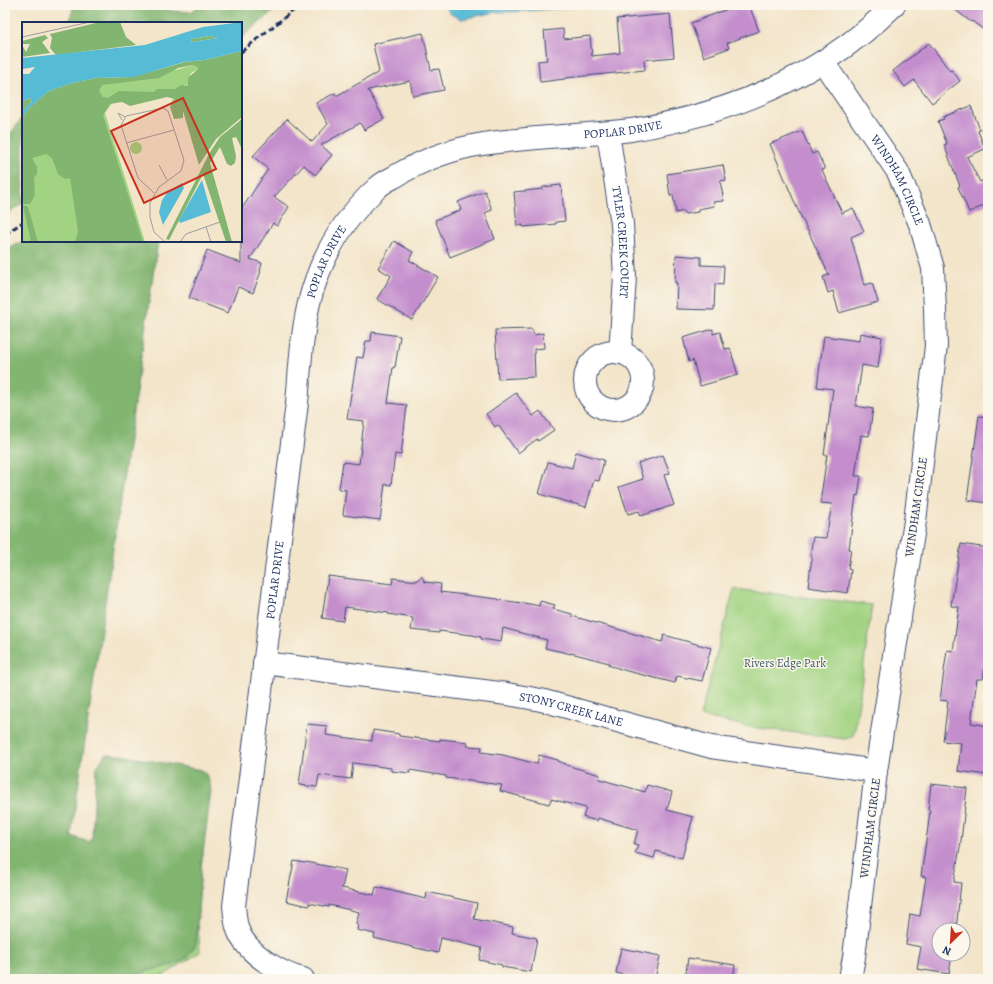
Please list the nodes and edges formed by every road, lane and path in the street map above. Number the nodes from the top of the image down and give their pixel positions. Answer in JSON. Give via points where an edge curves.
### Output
{"nodes":[{"id":1,"x":894,"y":5,"type":"edge"},
{"id":2,"x":823,"y":62,"type":"junction"},
{"id":3,"x":608,"y":133,"type":"junction"},
{"id":4,"x":620,"y":353,"type":"dead end"},
{"id":5,"x":264,"y":663,"type":"junction"},
{"id":6,"x":876,"y":771,"type":"junction"},
{"id":7,"x":303,"y":979,"type":"edge"},
{"id":8,"x":850,"y":979,"type":"edge"}],
"edges":[{"from":1,"to":2,"type":"street","name":"POPLAR DRIVE","via":[[853,41]]},
{"from":2,"to":3,"type":"street","name":"POPLAR DRIVE","via":[[743,102],[666,124]]},
{"from":2,"to":6,"type":"street","name":"WINDHAM CIRCLE","via":[[898,172],[920,224],[933,268],[936,346],[915,521]]},
{"from":3,"to":4,"type":"street","name":"TYLER CREEK COURT","via":[[622,224],[625,277]]},
{"from":3,"to":5,"type":"street","name":"POPLAR DRIVE","via":[[482,144],[432,157],[378,186],[354,211],[332,244],[318,272],[309,304]]},
{"from":5,"to":6,"type":"street","name":"STONY CREEK LANE","via":[[541,700],[711,747]]},
{"from":5,"to":7,"type":"street","name":"POPLAR DRIVE","via":[[234,906],[235,917],[238,932],[262,959],[283,972]]},
{"from":6,"to":8,"type":"street","name":"WINDHAM CIRCLE"}]}
